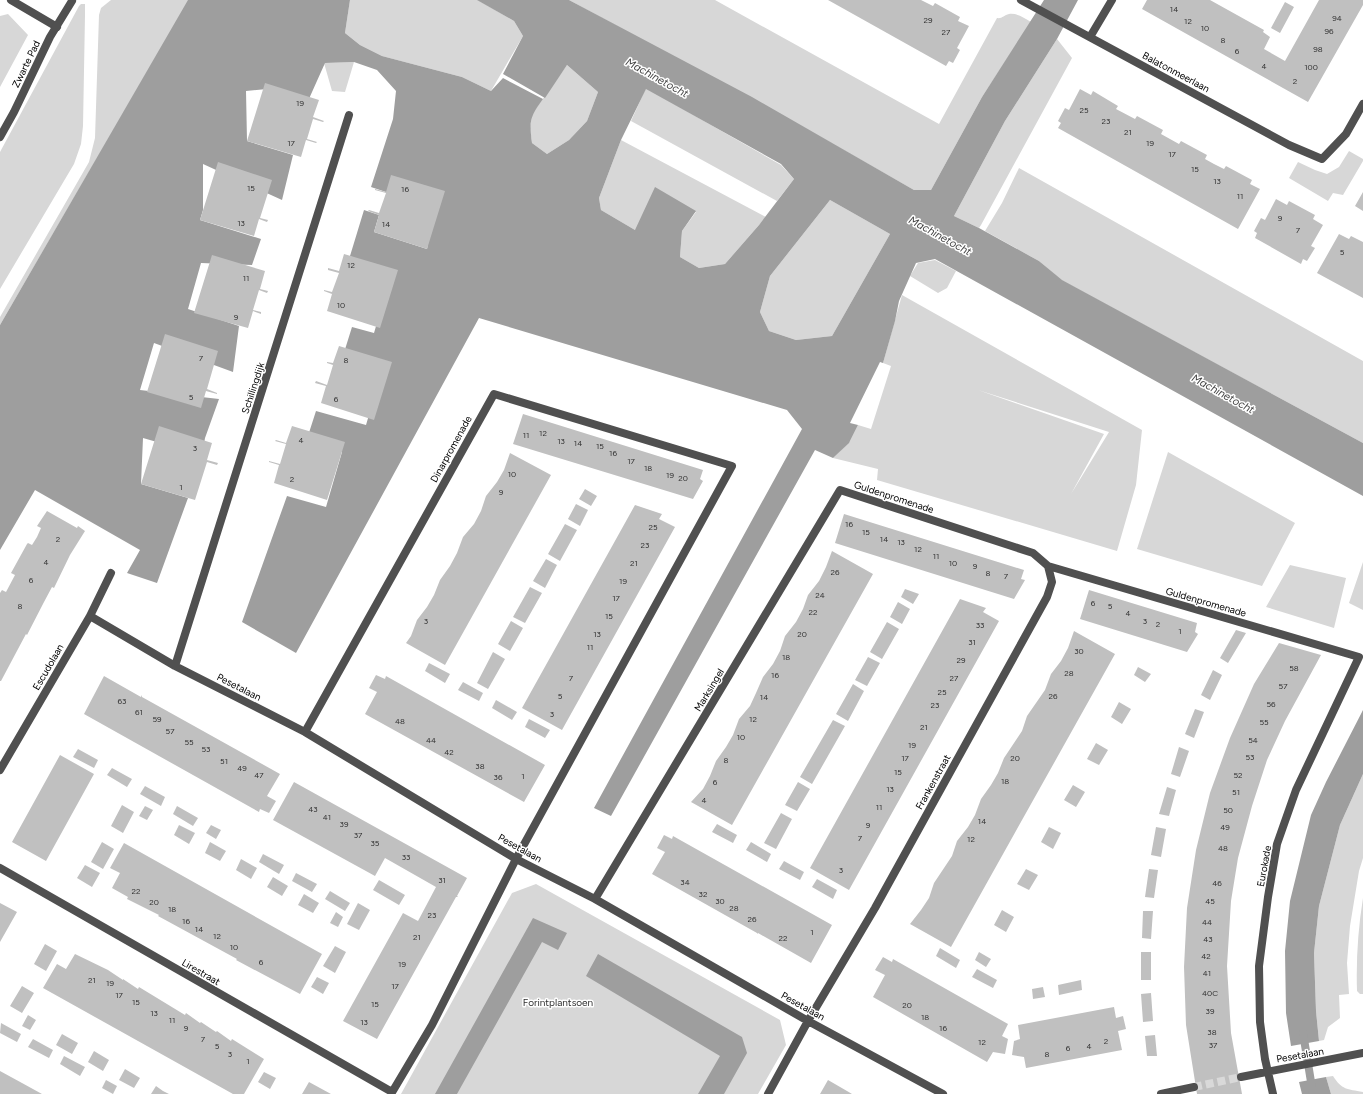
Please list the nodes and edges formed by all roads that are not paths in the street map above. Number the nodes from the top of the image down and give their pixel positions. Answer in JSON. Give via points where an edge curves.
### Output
{"nodes":[{"id":1,"x":11,"y":0,"type":"edge"},
{"id":2,"x":1021,"y":0,"type":"edge"},
{"id":3,"x":1112,"y":0,"type":"edge"},
{"id":4,"x":72,"y":1,"type":"dead end"},
{"id":5,"x":57,"y":27,"type":"junction"},
{"id":6,"x":1090,"y":37,"type":"junction"},
{"id":7,"x":1363,"y":104,"type":"edge"},
{"id":8,"x":349,"y":115,"type":"dead end"},
{"id":9,"x":0,"y":137,"type":"edge"},
{"id":10,"x":840,"y":490,"type":"joint"},
{"id":11,"x":1048,"y":566,"type":"junction"},
{"id":12,"x":111,"y":573,"type":"dead end"},
{"id":13,"x":90,"y":616,"type":"junction"},
{"id":14,"x":1359,"y":657,"type":"joint"},
{"id":15,"x":175,"y":666,"type":"junction"},
{"id":16,"x":304,"y":732,"type":"junction"},
{"id":17,"x":0,"y":770,"type":"edge"},
{"id":18,"x":516,"y":859,"type":"junction"},
{"id":19,"x":0,"y":868,"type":"edge"},
{"id":20,"x":596,"y":899,"type":"junction"},
{"id":21,"x":808,"y":1021,"type":"junction"},
{"id":22,"x":1363,"y":1053,"type":"edge"},
{"id":23,"x":1267,"y":1071,"type":"junction"},
{"id":24,"x":1241,"y":1077,"type":"tunnel mouth"},
{"id":25,"x":1194,"y":1087,"type":"tunnel mouth"},
{"id":26,"x":391,"y":1093,"type":"edge"},
{"id":27,"x":768,"y":1094,"type":"edge"},
{"id":28,"x":943,"y":1094,"type":"edge"},
{"id":29,"x":1161,"y":1094,"type":"edge"},
{"id":30,"x":1273,"y":1094,"type":"edge"}],
"edges":[{"from":1,"to":5,"type":"street"},
{"from":2,"to":6,"type":"street","name":"Balatonmeerlaan"},
{"from":3,"to":6,"type":"street"},
{"from":4,"to":5,"type":"street","name":"Zwarte Pad"},
{"from":5,"to":9,"type":"street","name":"Zwarte Pad"},
{"from":6,"to":7,"type":"street","name":"Balatonmeerlaan","via":[[1289,145],[1322,159],[1346,134]]},
{"from":8,"to":15,"type":"street","name":"Schillingdijk"},
{"from":10,"to":11,"type":"street","name":"Guldenpromenade","via":[[1033,553]]},
{"from":10,"to":20,"type":"street","name":"Marksingel"},
{"from":11,"to":14,"type":"street","name":"Guldenpromenade"},
{"from":11,"to":21,"type":"street","name":"Frankenstraat","via":[[1052,582],[1047,597],[875,908]]},
{"from":12,"to":13,"type":"street","name":"Escudolaan"},
{"from":13,"to":15,"type":"street","name":"Pesetalaan"},
{"from":13,"to":17,"type":"street","name":"Escudolaan"},
{"from":14,"to":23,"type":"street","name":"Eurokade","via":[[1296,790],[1278,844],[1259,966],[1260,1022]]},
{"from":15,"to":16,"type":"street","name":"Pesetalaan"},
{"from":16,"to":18,"type":"street","name":"Pesetalaan"},
{"from":16,"to":18,"type":"street","name":"Dinarpromenade","via":[[494,394],[732,466]]},
{"from":18,"to":20,"type":"street","name":"Pesetalaan"},
{"from":18,"to":26,"type":"street","via":[[432,1025]]},
{"from":19,"to":26,"type":"street","name":"Lirestraat"},
{"from":20,"to":21,"type":"street","name":"Pesetalaan"},
{"from":21,"to":27,"type":"street"},
{"from":21,"to":28,"type":"street","name":"Pesetalaan"},
{"from":22,"to":23,"type":"street","name":"Pesetalaan"},
{"from":23,"to":24,"type":"street","name":"Pesetalaan"},
{"from":23,"to":30,"type":"street","name":"Eurokade"},
{"from":25,"to":29,"type":"street"}]}
